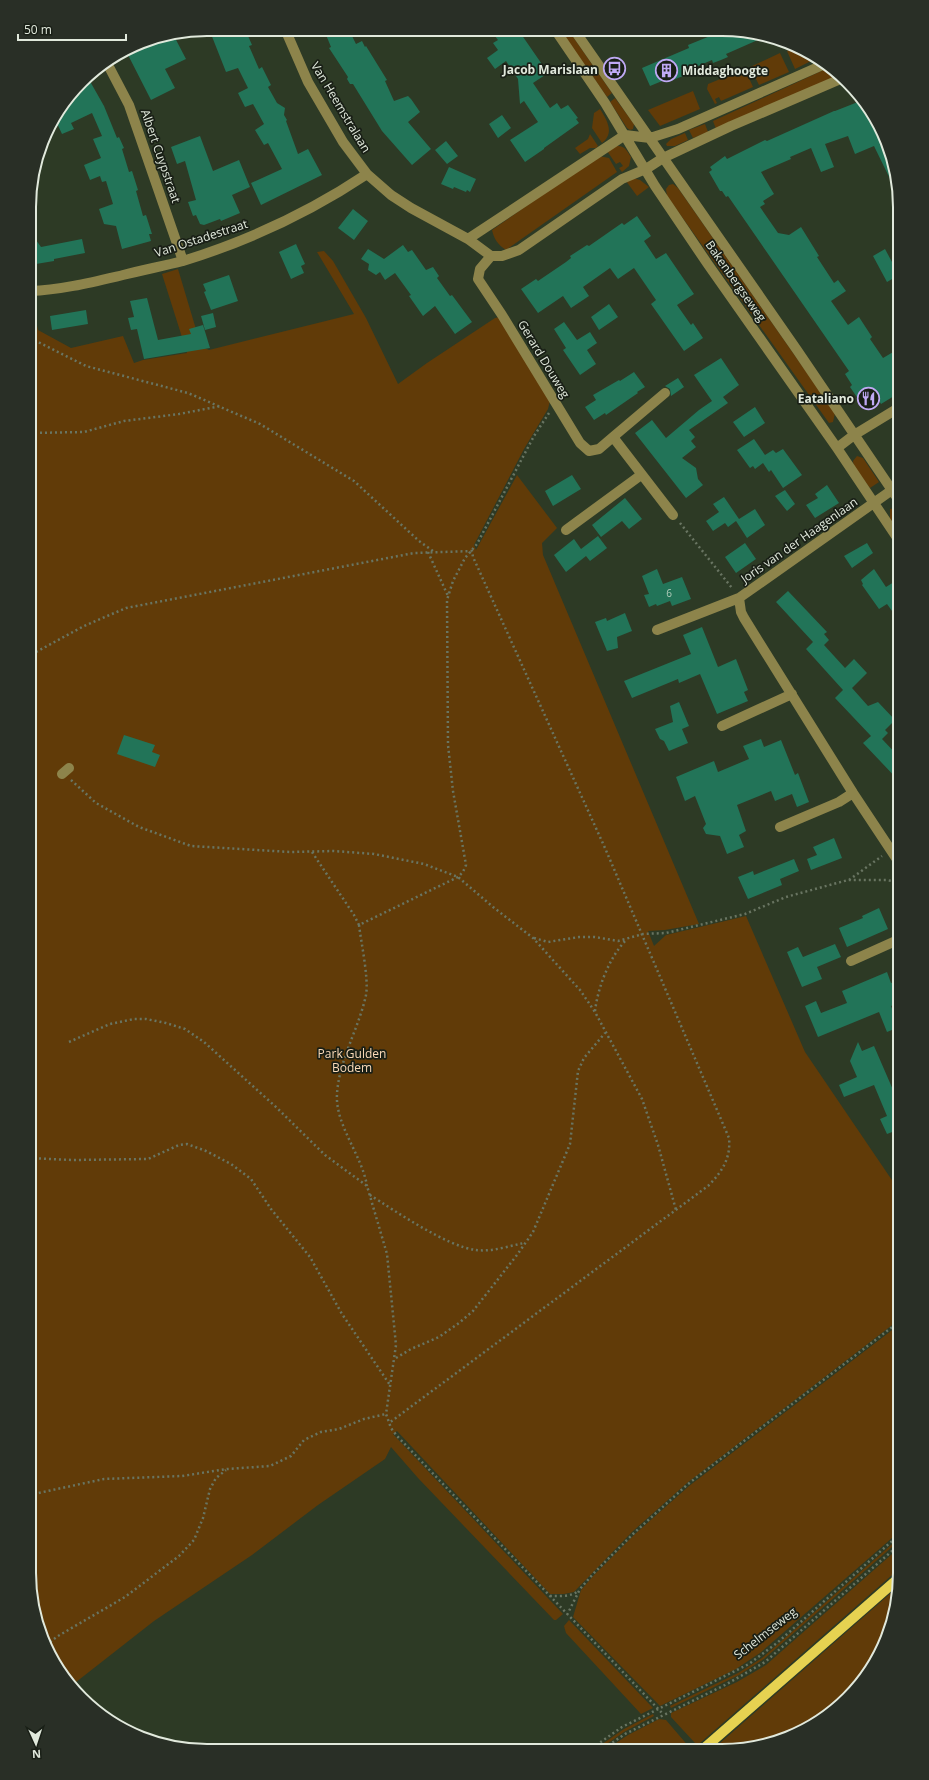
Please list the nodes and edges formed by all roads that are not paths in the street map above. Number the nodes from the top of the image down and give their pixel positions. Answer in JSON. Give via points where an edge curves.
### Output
{"nodes":[{"id":1,"x":288,"y":36,"type":"edge"},
{"id":2,"x":559,"y":36,"type":"edge"},
{"id":3,"x":579,"y":36,"type":"edge"},
{"id":4,"x":109,"y":67,"type":"edge"},
{"id":5,"x":819,"y":67,"type":"edge"},
{"id":6,"x":837,"y":81,"type":"edge"},
{"id":7,"x":625,"y":135,"type":"junction"},
{"id":8,"x":650,"y":138,"type":"junction"},
{"id":9,"x":663,"y":158,"type":"junction"},
{"id":10,"x":646,"y":169,"type":"junction"},
{"id":11,"x":367,"y":174,"type":"junction"},
{"id":12,"x":468,"y":239,"type":"junction"},
{"id":13,"x":491,"y":256,"type":"junction"},
{"id":14,"x":182,"y":261,"type":"junction"},
{"id":15,"x":36,"y":291,"type":"edge"},
{"id":16,"x":665,"y":393,"type":"dead end"},
{"id":17,"x":893,"y":411,"type":"edge"},
{"id":18,"x":854,"y":435,"type":"junction"},
{"id":19,"x":612,"y":437,"type":"junction"},
{"id":20,"x":837,"y":448,"type":"junction"},
{"id":21,"x":641,"y":475,"type":"junction"},
{"id":22,"x":892,"y":490,"type":"joint"},
{"id":23,"x":874,"y":503,"type":"junction"},
{"id":24,"x":674,"y":515,"type":"road end"},
{"id":25,"x":566,"y":530,"type":"dead end"},
{"id":26,"x":893,"y":532,"type":"edge"},
{"id":27,"x":739,"y":598,"type":"junction"},
{"id":28,"x":657,"y":630,"type":"dead end"},
{"id":29,"x":792,"y":694,"type":"junction"},
{"id":30,"x":722,"y":726,"type":"dead end"},
{"id":31,"x":853,"y":794,"type":"junction"},
{"id":32,"x":780,"y":826,"type":"dead end"},
{"id":33,"x":893,"y":853,"type":"edge"},
{"id":34,"x":893,"y":941,"type":"edge"},
{"id":35,"x":851,"y":960,"type":"dead end"},
{"id":36,"x":893,"y":1583,"type":"edge"},
{"id":37,"x":709,"y":1744,"type":"edge"}],
"edges":[{"from":1,"to":11,"type":"street","name":"Van Heemstralaan","via":[[308,82],[343,142]]},
{"from":2,"to":7,"type":"street","name":"Bakenbergseweg"},
{"from":3,"to":8,"type":"street","name":"Bakenbergseweg"},
{"from":4,"to":14,"type":"street","name":"Albert Cuypstraat","via":[[129,105]]},
{"from":5,"to":8,"type":"street","via":[[678,129]]},
{"from":6,"to":9,"type":"street"},
{"from":7,"to":8,"type":"street"},
{"from":7,"to":10,"type":"street","name":"Bakenbergseweg"},
{"from":7,"to":12,"type":"street"},
{"from":8,"to":9,"type":"street","name":"Bakenbergseweg"},
{"from":9,"to":10,"type":"street"},
{"from":9,"to":18,"type":"street","name":"Bakenbergseweg"},
{"from":10,"to":13,"type":"street","via":[[622,179],[519,250],[502,256]]},
{"from":10,"to":20,"type":"street","name":"Bakenbergseweg","via":[[707,263]]},
{"from":11,"to":12,"type":"street","name":"Van Heemstralaan","via":[[411,208]]},
{"from":11,"to":14,"type":"street","name":"Van Ostadestraat","via":[[334,196],[271,228]]},
{"from":12,"to":13,"type":"street","name":"Van Heemstralaan"},
{"from":13,"to":19,"type":"street","name":"Gerard Douweg","via":[[480,269],[478,280],[580,443],[589,451],[599,448]]},
{"from":14,"to":15,"type":"street","name":"Van Ostadestraat","via":[[104,279]]},
{"from":16,"to":19,"type":"street","name":"Gerard Douweg"},
{"from":17,"to":18,"type":"street"},
{"from":18,"to":20,"type":"street"},
{"from":18,"to":22,"type":"street","name":"Bakenbergseweg"},
{"from":19,"to":21,"type":"street"},
{"from":20,"to":23,"type":"street","name":"Bakenbergseweg"},
{"from":21,"to":24,"type":"street"},
{"from":21,"to":25,"type":"street"},
{"from":22,"to":23,"type":"street","name":"Joris van der Haagenlaan"},
{"from":23,"to":26,"type":"street","name":"Bakenbergseweg"},
{"from":23,"to":27,"type":"street","name":"Joris van der Haagenlaan"},
{"from":27,"to":28,"type":"street","name":"Joris van der Haagenlaan"},
{"from":27,"to":29,"type":"street","name":"Joris van der Haagenlaan","via":[[744,618]]},
{"from":29,"to":30,"type":"street"},
{"from":29,"to":31,"type":"street","name":"Joris van der Haagenlaan"},
{"from":31,"to":32,"type":"street"},
{"from":31,"to":33,"type":"street","name":"Joris van der Haagenlaan"},
{"from":34,"to":35,"type":"street"},
{"from":36,"to":37,"type":"main road"}]}
